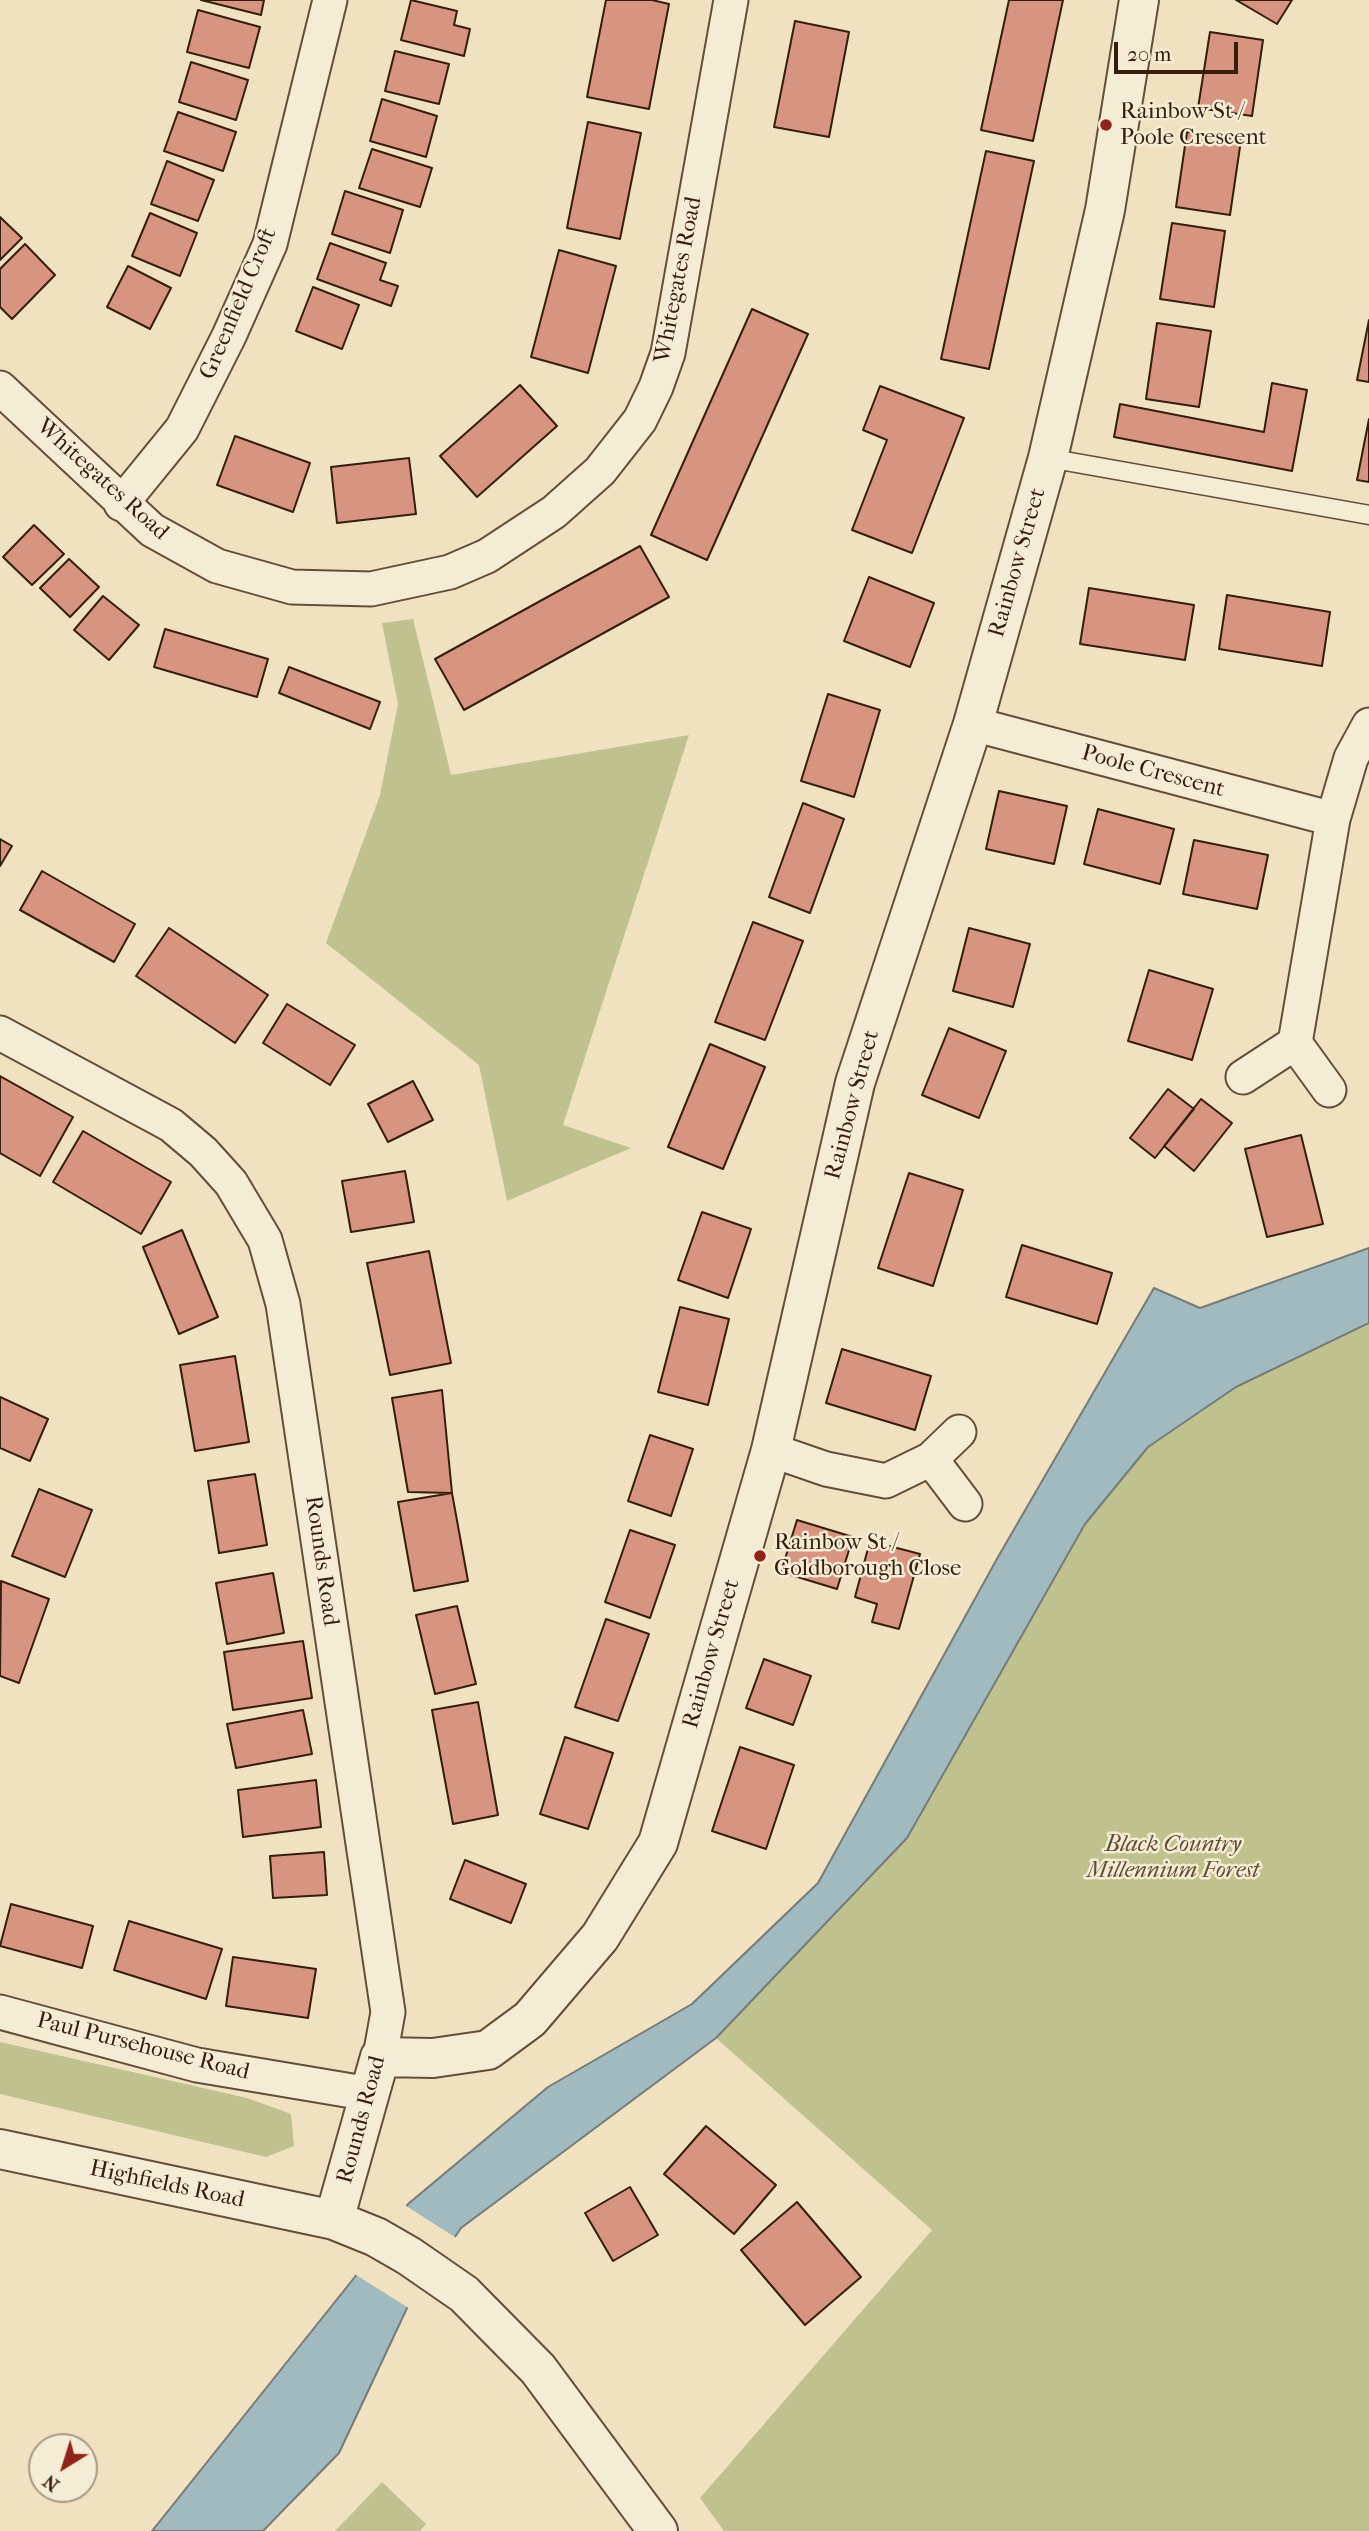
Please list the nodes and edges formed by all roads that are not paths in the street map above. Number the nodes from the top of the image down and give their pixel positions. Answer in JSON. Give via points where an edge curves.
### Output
{"nodes":[{"id":1,"x":330,"y":0,"type":"edge"},
{"id":2,"x":731,"y":0,"type":"edge"},
{"id":3,"x":1139,"y":0,"type":"edge"},
{"id":4,"x":0,"y":388,"type":"edge"},
{"id":5,"x":1048,"y":458,"type":"junction"},
{"id":6,"x":121,"y":503,"type":"junction"},
{"id":7,"x":1369,"y":515,"type":"edge"},
{"id":8,"x":973,"y":724,"type":"junction"},
{"id":9,"x":1369,"y":724,"type":"edge"},
{"id":10,"x":1333,"y":819,"type":"junction"},
{"id":11,"x":0,"y":1033,"type":"edge"},
{"id":12,"x":1295,"y":1043,"type":"junction"},
{"id":13,"x":1243,"y":1076,"type":"dead end"},
{"id":14,"x":1329,"y":1090,"type":"dead end"},
{"id":15,"x":959,"y":1432,"type":"dead end"},
{"id":16,"x":771,"y":1450,"type":"junction"},
{"id":17,"x":931,"y":1459,"type":"junction"},
{"id":18,"x":964,"y":1504,"type":"dead end"},
{"id":19,"x":0,"y":2012,"type":"edge"},
{"id":20,"x":380,"y":2057,"type":"junction"},
{"id":21,"x":369,"y":2094,"type":"junction"},
{"id":22,"x":0,"y":2149,"type":"edge"},
{"id":23,"x":334,"y":2220,"type":"junction"},
{"id":24,"x":658,"y":2531,"type":"edge"}],
"edges":[{"from":1,"to":6,"type":"street","name":"Greenfield Croft","via":[[270,244],[182,429]]},
{"from":2,"to":6,"type":"street","name":"Whitegates Road","via":[[668,353],[656,387],[622,447],[554,512],[487,556],[450,572],[410,583],[331,590],[292,587],[217,566],[152,530]]},
{"from":3,"to":5,"type":"street","name":"Rainbow Street","via":[[1105,210]]},
{"from":4,"to":6,"type":"street","name":"Whitegates Road"},
{"from":5,"to":7,"type":"lane"},
{"from":5,"to":8,"type":"street","name":"Rainbow Street"},
{"from":8,"to":10,"type":"street","name":"Poole Crescent"},
{"from":8,"to":16,"type":"street","name":"Rainbow Street","via":[[855,1083]]},
{"from":9,"to":10,"type":"street","via":[[1351,758]]},
{"from":10,"to":12,"type":"street"},
{"from":11,"to":20,"type":"street","name":"Rounds Road","via":[[171,1125],[231,1183],[265,1240],[284,1304],[388,2012]]},
{"from":12,"to":13,"type":"street"},
{"from":12,"to":14,"type":"street"},
{"from":15,"to":17,"type":"street"},
{"from":16,"to":17,"type":"street","via":[[826,1469],[887,1481]]},
{"from":16,"to":20,"type":"street","name":"Rainbow Street","via":[[658,1843],[600,1937],[530,2019],[488,2050],[433,2058]]},
{"from":17,"to":18,"type":"street"},
{"from":19,"to":21,"type":"street","name":"Paul Pursehouse Road","via":[[198,2065]]},
{"from":20,"to":21,"type":"street","name":"Rounds Road"},
{"from":21,"to":23,"type":"street","name":"Rounds Road"},
{"from":22,"to":23,"type":"street","name":"Highfields Road"},
{"from":23,"to":24,"type":"street","name":"Highfields Road","via":[[376,2237],[464,2294],[538,2369]]}]}
